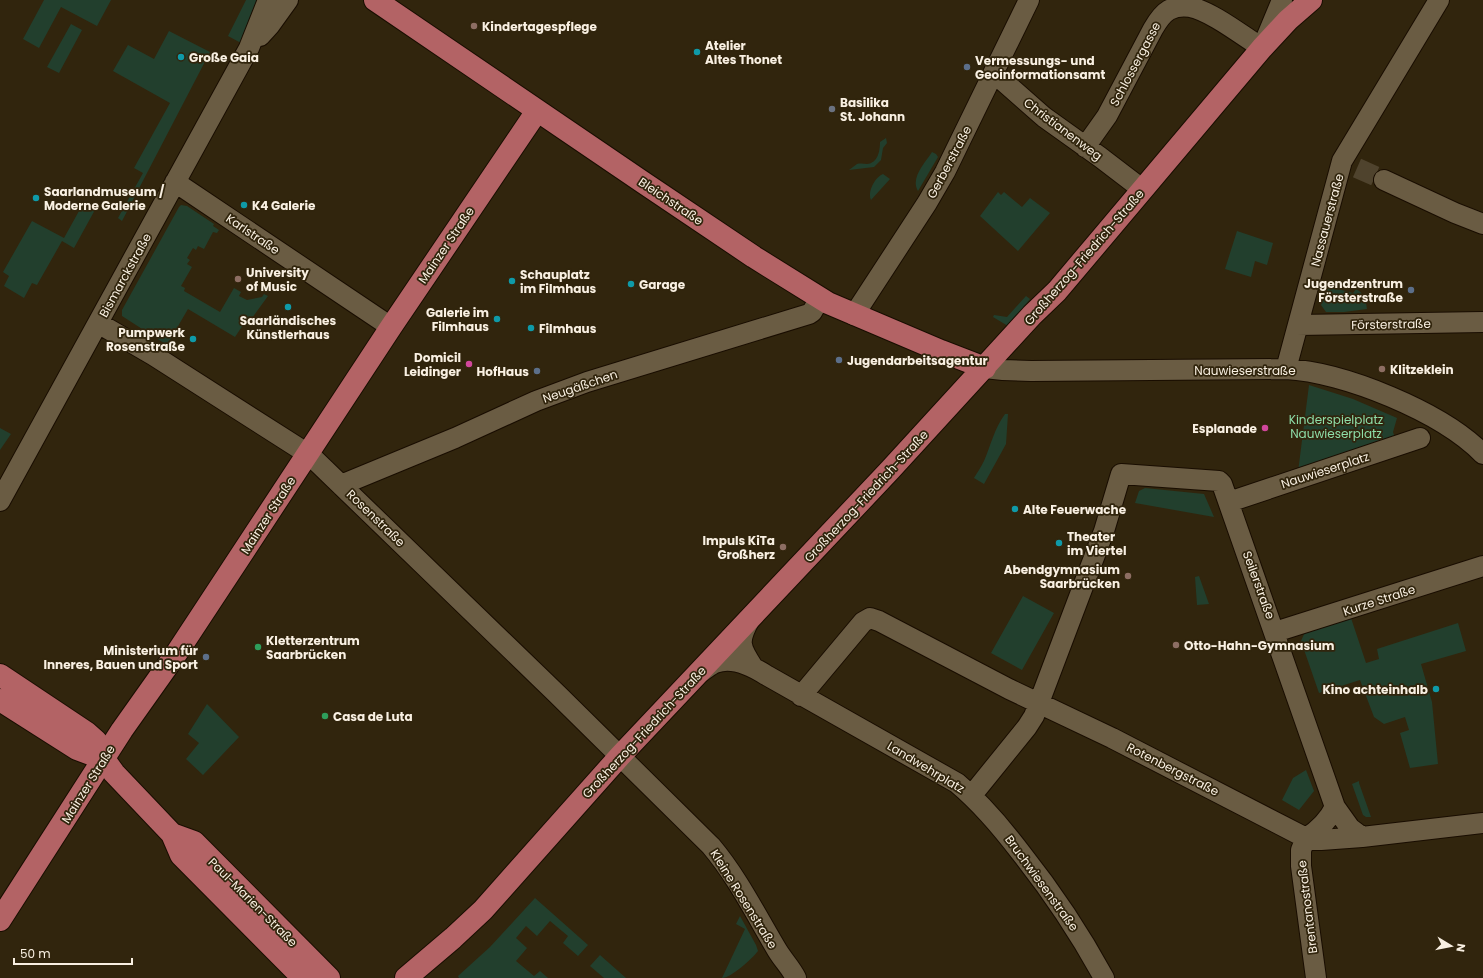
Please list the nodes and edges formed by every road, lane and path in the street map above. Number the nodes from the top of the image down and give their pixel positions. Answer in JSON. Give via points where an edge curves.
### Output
{"nodes":[{"id":1,"x":268,"y":0,"type":"edge"},
{"id":2,"x":288,"y":0,"type":"edge"},
{"id":3,"x":375,"y":0,"type":"edge"},
{"id":4,"x":1029,"y":0,"type":"edge"},
{"id":5,"x":1282,"y":0,"type":"edge"},
{"id":6,"x":1311,"y":0,"type":"edge"},
{"id":7,"x":1439,"y":0,"type":"edge"},
{"id":8,"x":249,"y":48,"type":"junction"},
{"id":9,"x":1262,"y":48,"type":"junction"},
{"id":10,"x":994,"y":73,"type":"junction"},
{"id":11,"x":537,"y":111,"type":"junction"},
{"id":12,"x":1085,"y":147,"type":"junction"},
{"id":13,"x":1384,"y":180,"type":"tunnel mouth"},
{"id":14,"x":175,"y":182,"type":"junction"},
{"id":15,"x":1134,"y":182,"type":"dead end"},
{"id":16,"x":1483,"y":224,"type":"edge"},
{"id":17,"x":820,"y":298,"type":"junction"},
{"id":18,"x":854,"y":315,"type":"junction"},
{"id":19,"x":1483,"y":322,"type":"edge"},
{"id":20,"x":98,"y":323,"type":"junction"},
{"id":21,"x":1298,"y":325,"type":"junction"},
{"id":22,"x":391,"y":327,"type":"junction"},
{"id":23,"x":986,"y":368,"type":"junction"},
{"id":24,"x":1286,"y":368,"type":"junction"},
{"id":25,"x":1420,"y":438,"type":"dead end"},
{"id":26,"x":308,"y":454,"type":"junction"},
{"id":27,"x":1483,"y":454,"type":"edge"},
{"id":28,"x":1121,"y":474,"type":"joint"},
{"id":29,"x":341,"y":485,"type":"junction"},
{"id":30,"x":0,"y":501,"type":"edge"},
{"id":31,"x":1229,"y":502,"type":"junction"},
{"id":32,"x":1483,"y":566,"type":"edge"},
{"id":33,"x":750,"y":618,"type":"junction"},
{"id":34,"x":1275,"y":632,"type":"junction"},
{"id":35,"x":753,"y":666,"type":"junction"},
{"id":36,"x":0,"y":675,"type":"edge"},
{"id":37,"x":698,"y":675,"type":"junction"},
{"id":38,"x":802,"y":696,"type":"junction"},
{"id":39,"x":0,"y":700,"type":"edge"},
{"id":40,"x":1039,"y":704,"type":"junction"},
{"id":41,"x":642,"y":733,"type":"junction"},
{"id":42,"x":620,"y":756,"type":"junction"},
{"id":43,"x":104,"y":759,"type":"junction"},
{"id":44,"x":637,"y":773,"type":"junction"},
{"id":45,"x":597,"y":781,"type":"junction"},
{"id":46,"x":972,"y":795,"type":"junction"},
{"id":47,"x":1336,"y":807,"type":"junction"},
{"id":48,"x":1483,"y":823,"type":"edge"},
{"id":49,"x":172,"y":834,"type":"junction"},
{"id":50,"x":1306,"y":838,"type":"junction"},
{"id":51,"x":1362,"y":838,"type":"junction"},
{"id":52,"x":0,"y":920,"type":"edge"},
{"id":53,"x":303,"y":978,"type":"edge"},
{"id":54,"x":329,"y":978,"type":"edge"},
{"id":55,"x":406,"y":978,"type":"edge"},
{"id":56,"x":796,"y":978,"type":"edge"},
{"id":57,"x":1104,"y":978,"type":"edge"},
{"id":58,"x":1316,"y":978,"type":"edge"}],
"edges":[{"from":1,"to":8,"type":"street","name":"Bismarckstraße"},
{"from":2,"to":8,"type":"street","name":"Bismarckstraße"},
{"from":3,"to":11,"type":"main road","name":"Bleichstraße"},
{"from":4,"to":10,"type":"street","name":"Gerberstraße"},
{"from":5,"to":9,"type":"street"},
{"from":6,"to":9,"type":"main road","name":"Großherzog-Friedrich-Straße"},
{"from":7,"to":21,"type":"street","name":"Nassauerstraße","via":[[1390,80],[1350,164]]},
{"from":8,"to":14,"type":"street","name":"Bismarckstraße"},
{"from":9,"to":12,"type":"street","name":"Schlossergasse","via":[[1200,11],[1189,7],[1168,10],[1160,17],[1107,116]]},
{"from":9,"to":23,"type":"main road","name":"Großherzog-Friedrich-Straße","via":[[1079,266]]},
{"from":10,"to":12,"type":"street","name":"Christianenweg","via":[[1044,117]]},
{"from":10,"to":18,"type":"street","name":"Gerberstraße","via":[[938,185]]},
{"from":11,"to":17,"type":"main road","name":"Bleichstraße"},
{"from":11,"to":22,"type":"main road","name":"Mainzer Straße"},
{"from":12,"to":15,"type":"street","name":"Christianenweg"},
{"from":13,"to":16,"type":"street"},
{"from":14,"to":20,"type":"street","name":"Bismarckstraße"},
{"from":14,"to":22,"type":"street","name":"Karlstraße"},
{"from":17,"to":18,"type":"main road","name":"Bleichstraße"},
{"from":17,"to":29,"type":"street","name":"Neugäßchen","via":[[809,314],[587,382]]},
{"from":18,"to":23,"type":"main road","name":"Bleichstraße"},
{"from":19,"to":21,"type":"street","name":"Försterstraße"},
{"from":20,"to":26,"type":"street","name":"Rosenstraße"},
{"from":20,"to":30,"type":"street","name":"Bismarckstraße"},
{"from":21,"to":24,"type":"street","name":"Nassauerstraße"},
{"from":22,"to":26,"type":"main road","name":"Mainzer Straße"},
{"from":23,"to":24,"type":"street","name":"Nauwieserstraße","via":[[1031,371]]},
{"from":23,"to":33,"type":"main road","name":"Großherzog-Friedrich-Straße"},
{"from":24,"to":27,"type":"street","name":"Nauwieserstraße","via":[[1327,375],[1398,400],[1452,428]]},
{"from":25,"to":31,"type":"street","name":"Nauwieserplatz"},
{"from":26,"to":29,"type":"street","name":"Rosenstraße"},
{"from":26,"to":43,"type":"main road","name":"Mainzer Straße"},
{"from":28,"to":31,"type":"street","name":"Seilerstraße","via":[[1219,481]]},
{"from":28,"to":40,"type":"street","name":"Landwehrplatz","via":[[1098,545]]},
{"from":29,"to":42,"type":"street","name":"Rosenstraße"},
{"from":31,"to":34,"type":"street","name":"Seilerstraße"},
{"from":32,"to":34,"type":"street","name":"Kurze Straße"},
{"from":33,"to":35,"type":"street","name":"Landwehrplatz","via":[[742,633],[741,643],[746,657]]},
{"from":33,"to":37,"type":"main road","name":"Großherzog-Friedrich-Straße"},
{"from":34,"to":47,"type":"street","name":"Seilerstraße"},
{"from":35,"to":37,"type":"street","name":"Landwehrplatz","via":[[723,660],[713,663]]},
{"from":35,"to":38,"type":"street","name":"Landwehrplatz"},
{"from":36,"to":43,"type":"main road","name":"Paul-Marien-Straße","via":[[87,733],[96,742]]},
{"from":37,"to":41,"type":"main road","name":"Großherzog-Friedrich-Straße"},
{"from":38,"to":40,"type":"street","via":[[863,622],[870,618]]},
{"from":38,"to":46,"type":"street","name":"Landwehrplatz","via":[[957,783]]},
{"from":39,"to":43,"type":"main road","via":[[77,749]]},
{"from":40,"to":46,"type":"street","name":"Landwehrplatz","via":[[1027,727]]},
{"from":40,"to":50,"type":"street","name":"Rotenbergstraße","via":[[1112,738]]},
{"from":41,"to":42,"type":"main road","name":"Großherzog-Friedrich-Straße"},
{"from":41,"to":44,"type":"street","via":[[632,756]]},
{"from":42,"to":44,"type":"street","name":"Kleine Rosenstraße"},
{"from":42,"to":45,"type":"main road","name":"Großherzog-Friedrich-Straße"},
{"from":43,"to":49,"type":"main road","name":"Paul-Marien-Straße","via":[[122,782]]},
{"from":43,"to":52,"type":"main road","name":"Mainzer Straße"},
{"from":44,"to":45,"type":"street","via":[[619,770]]},
{"from":44,"to":56,"type":"street","name":"Kleine Rosenstraße","via":[[718,855]]},
{"from":45,"to":55,"type":"main road","name":"Großherzog-Friedrich-Straße","via":[[483,910]]},
{"from":46,"to":57,"type":"street","name":"Bruchwiesenstraße","via":[[1039,875]]},
{"from":47,"to":50,"type":"street","via":[[1318,830]]},
{"from":47,"to":51,"type":"street","via":[[1350,828]]},
{"from":48,"to":51,"type":"street","name":"Rotenbergstraße"},
{"from":49,"to":53,"type":"main road","name":"Paul-Marien-Straße","via":[[181,855]]},
{"from":49,"to":54,"type":"main road","name":"Paul-Marien-Straße","via":[[194,842]]},
{"from":50,"to":51,"type":"street","name":"Rotenbergstraße"},
{"from":50,"to":58,"type":"street","name":"Brentanostraße","via":[[1301,850],[1301,866]]}]}
